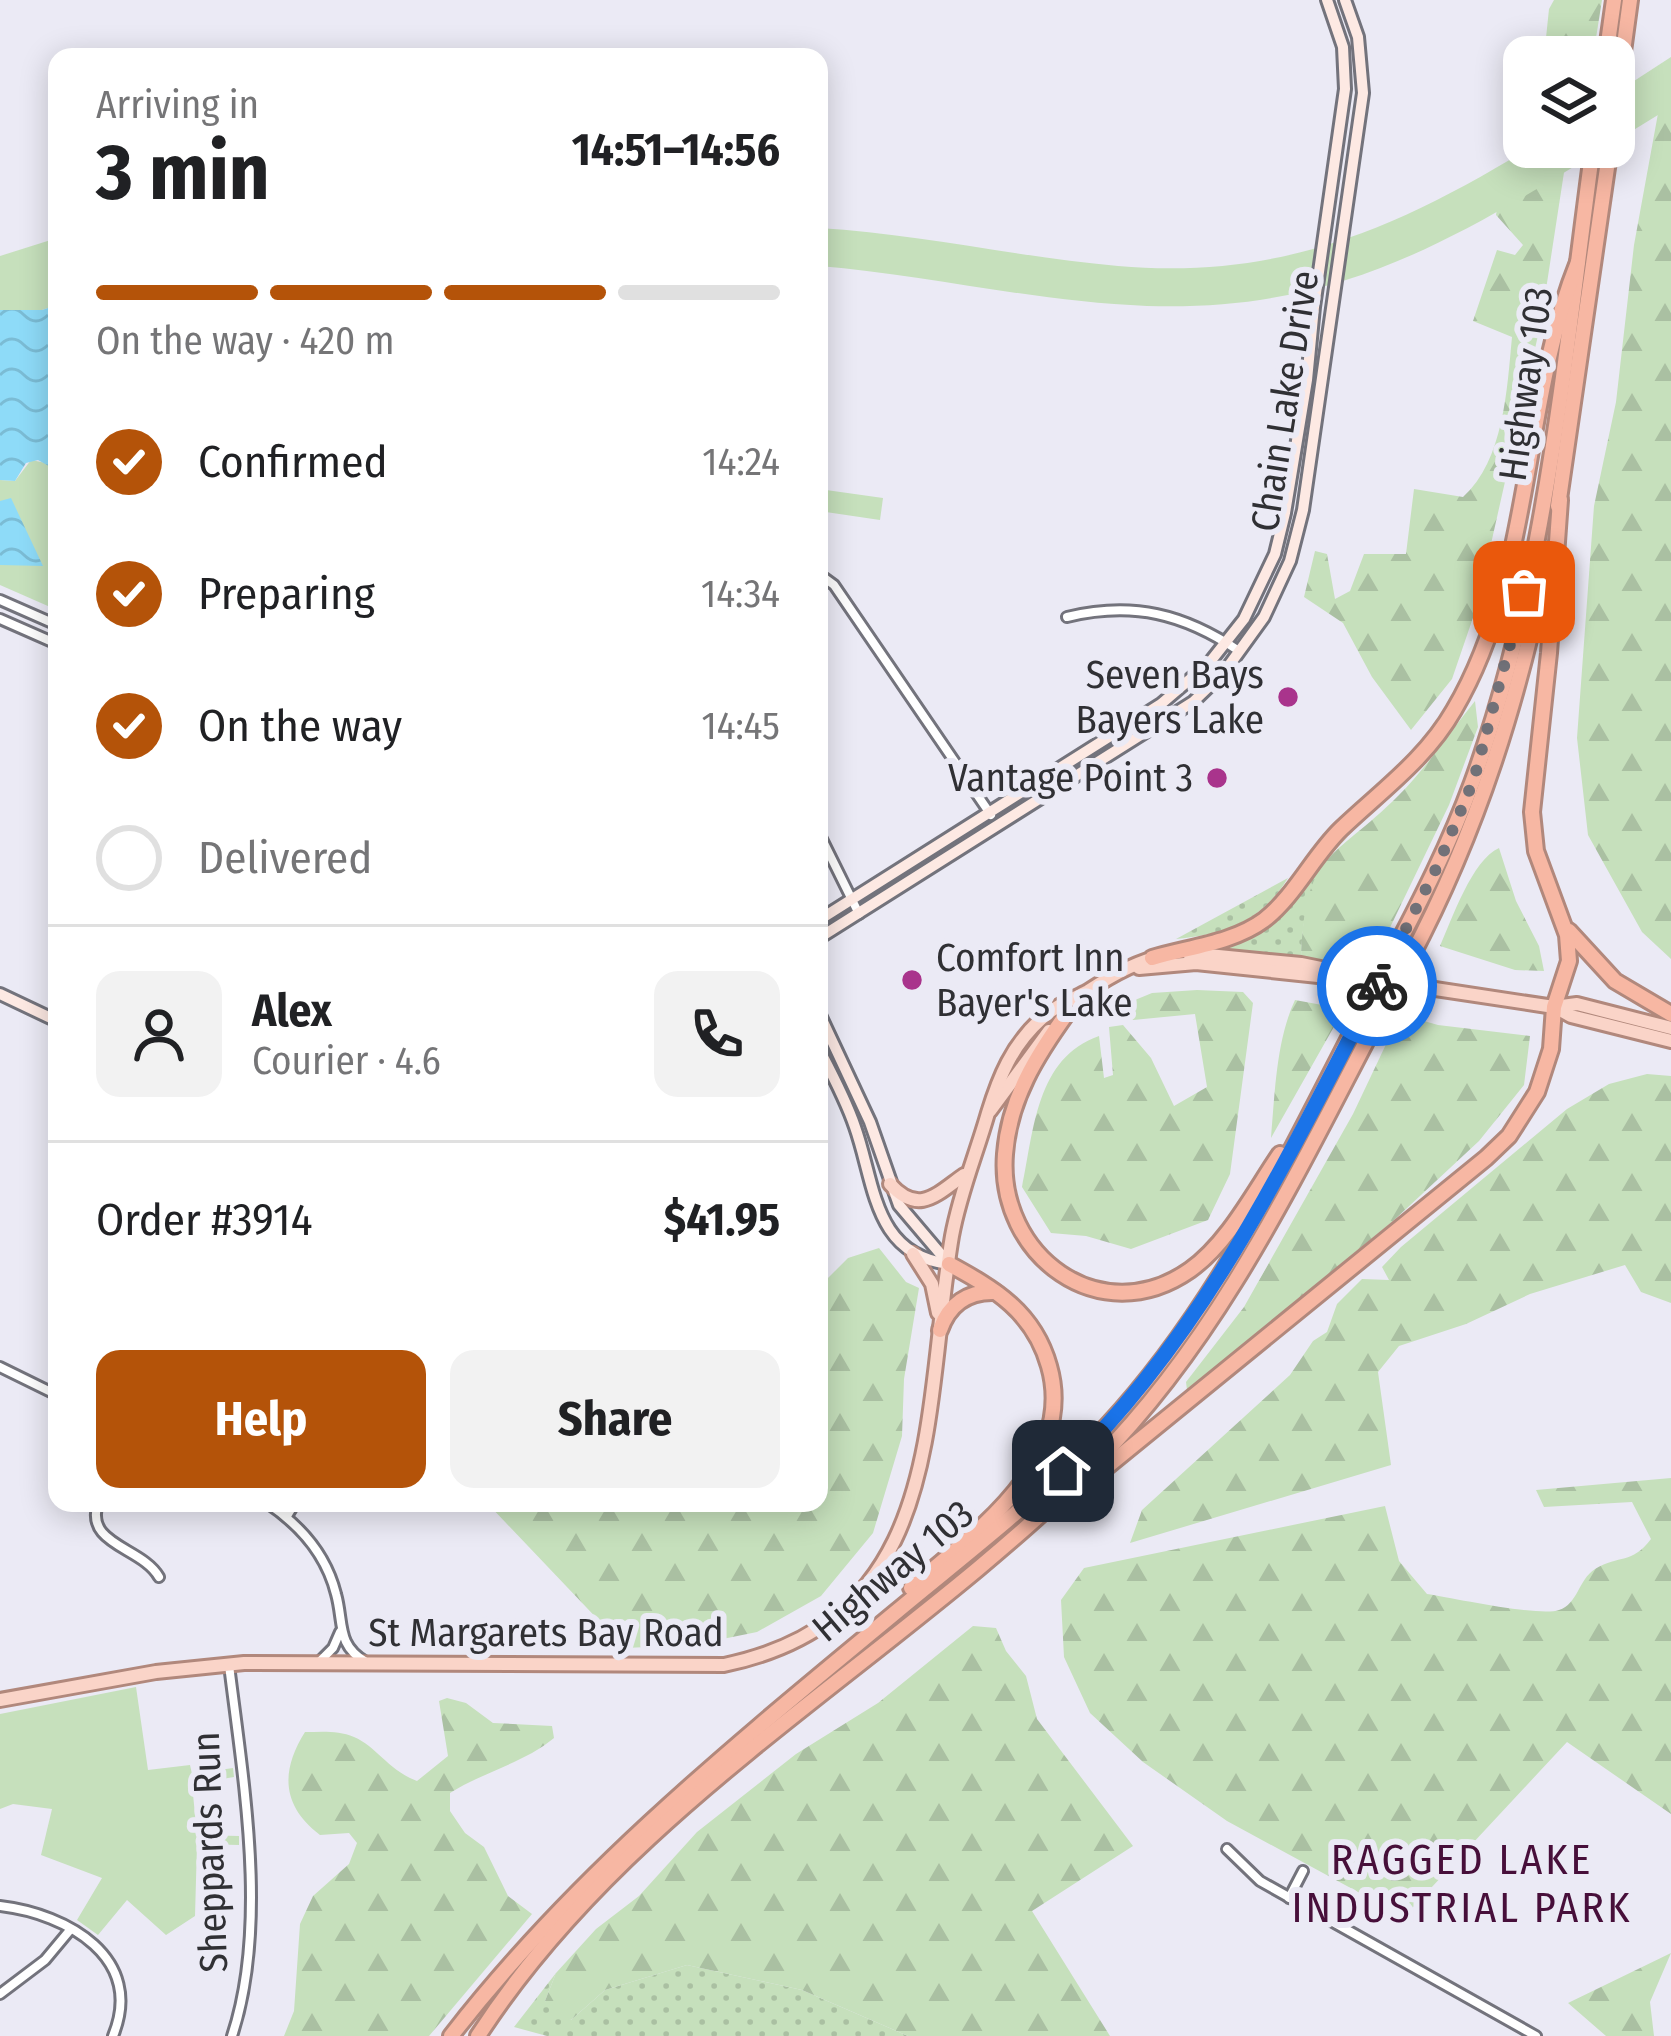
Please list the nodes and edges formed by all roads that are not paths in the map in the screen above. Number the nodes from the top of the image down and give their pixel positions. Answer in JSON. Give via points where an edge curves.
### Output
{"nodes":[{"id":1,"x":1327,"y":0,"type":"edge"},
{"id":2,"x":1345,"y":0,"type":"edge"},
{"id":3,"x":1614,"y":0,"type":"edge"},
{"id":4,"x":1630,"y":0,"type":"edge"},
{"id":5,"x":1609,"y":36,"type":"edge"},
{"id":6,"x":1625,"y":36,"type":"edge"},
{"id":7,"x":1591,"y":168,"type":"edge"},
{"id":8,"x":1607,"y":168,"type":"edge"},
{"id":9,"x":1578,"y":262,"type":"junction"},
{"id":10,"x":1559,"y":500,"type":"junction"},
{"id":11,"x":828,"y":581,"type":"edge"},
{"id":12,"x":0,"y":600,"type":"edge"},
{"id":13,"x":1067,"y":617,"type":"dead end"},
{"id":14,"x":0,"y":619,"type":"edge"},
{"id":15,"x":48,"y":621,"type":"edge"},
{"id":16,"x":48,"y":640,"type":"edge"},
{"id":17,"x":1227,"y":643,"type":"junction"},
{"id":18,"x":1240,"y":652,"type":"junction"},
{"id":19,"x":988,"y":813,"type":"junction"},
{"id":20,"x":1000,"y":825,"type":"junction"},
{"id":21,"x":828,"y":852,"type":"edge"},
{"id":22,"x":851,"y":899,"type":"junction"},
{"id":23,"x":828,"y":914,"type":"edge"},
{"id":24,"x":859,"y":914,"type":"junction"},
{"id":25,"x":1559,"y":917,"type":"junction"},
{"id":26,"x":828,"y":933,"type":"edge"},
{"id":27,"x":1152,"y":958,"type":"junction"},
{"id":28,"x":1136,"y":968,"type":"junction"},
{"id":29,"x":1388,"y":982,"type":"junction"},
{"id":30,"x":0,"y":994,"type":"edge"},
{"id":31,"x":1082,"y":994,"type":"junction"},
{"id":32,"x":1554,"y":1007,"type":"junction"},
{"id":33,"x":1068,"y":1012,"type":"junction"},
{"id":34,"x":1671,"y":1014,"type":"edge"},
{"id":35,"x":48,"y":1017,"type":"edge"},
{"id":36,"x":1671,"y":1028,"type":"edge"},
{"id":37,"x":828,"y":1032,"type":"edge"},
{"id":38,"x":1671,"y":1041,"type":"edge"},
{"id":39,"x":828,"y":1069,"type":"edge"},
{"id":40,"x":1322,"y":1090,"type":"junction"},
{"id":41,"x":988,"y":1113,"type":"junction"},
{"id":42,"x":965,"y":1174,"type":"junction"},
{"id":43,"x":890,"y":1184,"type":"junction"},
{"id":44,"x":913,"y":1254,"type":"junction"},
{"id":45,"x":949,"y":1264,"type":"junction"},
{"id":46,"x":1002,"y":1294,"type":"junction"},
{"id":47,"x":940,"y":1330,"type":"junction"},
{"id":48,"x":0,"y":1367,"type":"edge"},
{"id":49,"x":48,"y":1391,"type":"edge"},
{"id":50,"x":95,"y":1512,"type":"edge"},
{"id":51,"x":281,"y":1512,"type":"edge"},
{"id":52,"x":289,"y":1512,"type":"edge"},
{"id":53,"x":287,"y":1516,"type":"junction"},
{"id":54,"x":1011,"y":1538,"type":"junction"},
{"id":55,"x":159,"y":1577,"type":"dead end"},
{"id":56,"x":340,"y":1631,"type":"junction"},
{"id":57,"x":316,"y":1664,"type":"junction"},
{"id":58,"x":370,"y":1664,"type":"junction"},
{"id":59,"x":229,"y":1665,"type":"junction"},
{"id":60,"x":0,"y":1700,"type":"edge"},
{"id":61,"x":753,"y":1731,"type":"junction"},
{"id":62,"x":1227,"y":1849,"type":"dead end"},
{"id":63,"x":1303,"y":1870,"type":"dead end"},
{"id":64,"x":1289,"y":1898,"type":"junction"},
{"id":65,"x":0,"y":1906,"type":"edge"},
{"id":66,"x":70,"y":1930,"type":"junction"},
{"id":67,"x":0,"y":1994,"type":"edge"},
{"id":68,"x":113,"y":2036,"type":"edge"},
{"id":69,"x":232,"y":2036,"type":"edge"},
{"id":70,"x":451,"y":2036,"type":"edge"},
{"id":71,"x":478,"y":2036,"type":"edge"},
{"id":72,"x":1536,"y":2036,"type":"edge"}],
"edges":[{"from":1,"to":17,"type":"street","name":"Chain Lake Drive","via":[[1343,47],[1345,89],[1304,401],[1275,554]]},
{"from":2,"to":18,"type":"street","name":"Chain Lake Drive","via":[[1362,55],[1363,93],[1303,510],[1277,592]]},
{"from":3,"to":5,"type":"highway"},
{"from":4,"to":6,"type":"highway"},
{"from":7,"to":9,"type":"highway","name":"Highway 103"},
{"from":8,"to":10,"type":"highway","name":"Highway 103"},
{"from":9,"to":27,"type":"highway","via":[[1556,315],[1488,638],[1455,709],[1265,919]]},
{"from":9,"to":40,"type":"highway","name":"Highway 103","bridge":true,"via":[[1544,496],[1501,688],[1462,809]]},
{"from":10,"to":25,"type":"highway","via":[[1532,812]]},
{"from":10,"to":54,"type":"highway","name":"Highway 103","bridge":true,"via":[[1531,637],[1466,844],[1258,1246],[1206,1329],[1116,1440]]},
{"from":11,"to":19,"type":"street"},
{"from":12,"to":15,"type":"street"},
{"from":13,"to":17,"type":"street","via":[[1146,610]]},
{"from":14,"to":16,"type":"street"},
{"from":17,"to":18,"type":"street"},
{"from":17,"to":19,"type":"street","name":"Chain Lake Drive","via":[[1160,704]]},
{"from":18,"to":20,"type":"street","name":"Chain Lake Drive","via":[[1166,722]]},
{"from":19,"to":20,"type":"street"},
{"from":19,"to":22,"type":"street","name":"Chain Lake Drive"},
{"from":20,"to":24,"type":"street","name":"Chain Lake Drive"},
{"from":21,"to":22,"type":"street"},
{"from":22,"to":23,"type":"street","name":"Chain Lake Drive"},
{"from":22,"to":24,"type":"street"},
{"from":24,"to":26,"type":"street","name":"Chain Lake Drive"},
{"from":25,"to":32,"type":"highway","via":[[1570,955]]},
{"from":25,"to":34,"type":"highway","via":[[1602,970]]},
{"from":27,"to":28,"type":"main road","name":"St Margarets Bay Road"},
{"from":27,"to":29,"type":"main road","name":"St Margarets Bay Road","via":[[1240,955]]},
{"from":28,"to":29,"type":"main road","name":"St Margarets Bay Road","via":[[1196,963]]},
{"from":28,"to":31,"type":"main road","name":"St Margarets Bay Road"},
{"from":29,"to":32,"type":"main road","name":"St Margarets Bay Road"},
{"from":30,"to":35,"type":"street"},
{"from":31,"to":33,"type":"main road","name":"St Margarets Bay Road"},
{"from":31,"to":41,"type":"main road","name":"St Margarets Bay Road","via":[[1025,1036]]},
{"from":32,"to":36,"type":"main road","name":"St Margarets Bay Road","via":[[1577,1004]]},
{"from":32,"to":38,"type":"main road","name":"St Margarets Bay Road"},
{"from":32,"to":54,"type":"highway","via":[[1542,1081],[1508,1136]]},
{"from":33,"to":40,"type":"highway","via":[[1018,1095],[1005,1186],[1030,1248],[1086,1286],[1146,1289],[1196,1266]]},
{"from":33,"to":41,"type":"main road","name":"St Margarets Bay Road"},
{"from":37,"to":43,"type":"street"},
{"from":39,"to":44,"type":"street","via":[[880,1213]]},
{"from":40,"to":61,"type":"highway","name":"Highway 103","via":[[1215,1287],[1126,1406],[1040,1491]]},
{"from":41,"to":42,"type":"main road","name":"St Margarets Bay Road"},
{"from":42,"to":43,"type":"main road","via":[[919,1201]]},
{"from":42,"to":45,"type":"main road","name":"St Margarets Bay Road"},
{"from":43,"to":45,"type":"street","via":[[904,1215]]},
{"from":44,"to":45,"type":"street"},
{"from":44,"to":47,"type":"main road","via":[[932,1284]]},
{"from":45,"to":46,"type":"highway"},
{"from":45,"to":47,"type":"main road","name":"St Margarets Bay Road"},
{"from":46,"to":47,"type":"highway","via":[[964,1298]]},
{"from":46,"to":61,"type":"highway","via":[[1032,1328],[1052,1378],[1053,1420],[1039,1457],[975,1532]]},
{"from":47,"to":58,"type":"main road","name":"St Margarets Bay Road","via":[[905,1524],[862,1590],[800,1639],[740,1662],[693,1668]]},
{"from":48,"to":49,"type":"street"},
{"from":50,"to":55,"type":"street","via":[[100,1532]]},
{"from":51,"to":53,"type":"street"},
{"from":52,"to":53,"type":"street"},
{"from":53,"to":56,"type":"street","via":[[324,1564]]},
{"from":54,"to":71,"type":"highway","name":"Highway 103","via":[[652,1839],[541,1953]]},
{"from":56,"to":57,"type":"street"},
{"from":56,"to":58,"type":"street"},
{"from":57,"to":58,"type":"main road","name":"St Margarets Bay Road"},
{"from":57,"to":59,"type":"main road","name":"St Margarets Bay Road"},
{"from":59,"to":60,"type":"main road","name":"St Margarets Bay Road"},
{"from":59,"to":69,"type":"street","name":"Sheppards Run","via":[[245,1790],[249,1930]]},
{"from":61,"to":70,"type":"highway","name":"Highway 103","via":[[609,1860]]},
{"from":62,"to":64,"type":"street"},
{"from":63,"to":64,"type":"street"},
{"from":64,"to":72,"type":"street"},
{"from":65,"to":66,"type":"street"},
{"from":66,"to":67,"type":"street"},
{"from":66,"to":68,"type":"street","via":[[102,1951],[116,1972],[124,1997]]}]}
